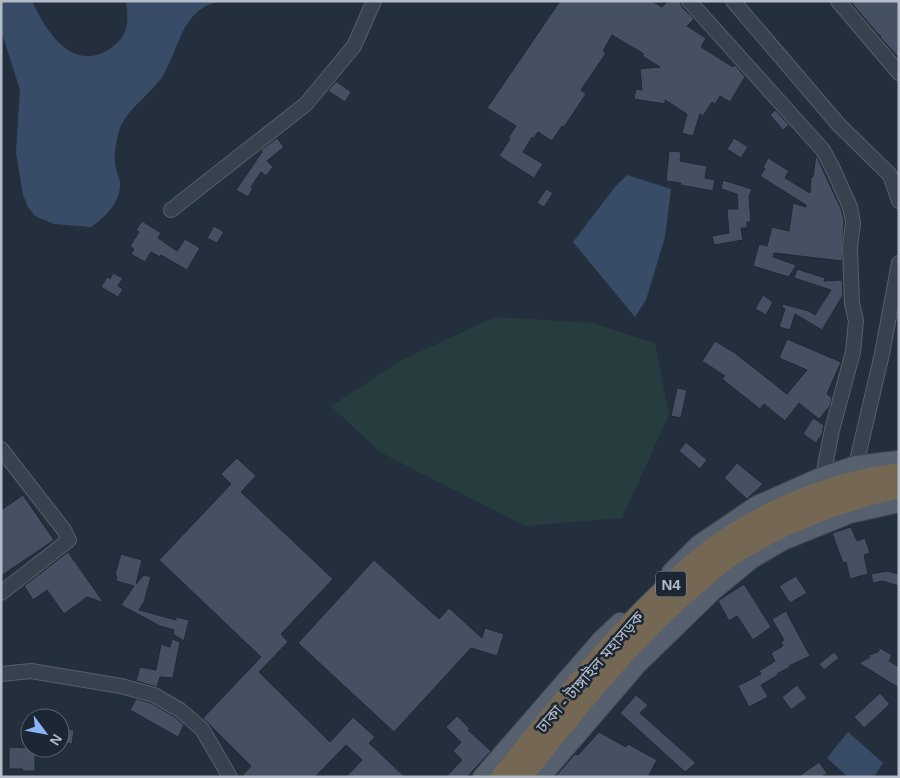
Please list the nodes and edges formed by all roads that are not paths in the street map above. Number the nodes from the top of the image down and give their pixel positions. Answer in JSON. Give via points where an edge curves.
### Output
{"nodes":[{"id":1,"x":374,"y":1,"type":"edge"},
{"id":2,"x":689,"y":1,"type":"edge"},
{"id":3,"x":733,"y":1,"type":"edge"},
{"id":4,"x":838,"y":1,"type":"edge"},
{"id":5,"x":899,"y":74,"type":"edge"},
{"id":6,"x":898,"y":196,"type":"edge"},
{"id":7,"x":171,"y":210,"type":"dead end"},
{"id":8,"x":899,"y":263,"type":"edge"},
{"id":9,"x":1,"y":449,"type":"edge"},
{"id":10,"x":899,"y":460,"type":"edge"},
{"id":11,"x":856,"y":465,"type":"junction"},
{"id":12,"x":899,"y":474,"type":"edge"},
{"id":13,"x":823,"y":476,"type":"junction"},
{"id":14,"x":899,"y":488,"type":"edge"},
{"id":15,"x":899,"y":502,"type":"edge"},
{"id":16,"x":1,"y":593,"type":"edge"},
{"id":17,"x":1,"y":674,"type":"edge"},
{"id":18,"x":230,"y":777,"type":"edge"},
{"id":19,"x":482,"y":777,"type":"edge"},
{"id":20,"x":501,"y":777,"type":"edge"},
{"id":21,"x":522,"y":777,"type":"edge"},
{"id":22,"x":541,"y":777,"type":"edge"}],
"edges":[{"from":1,"to":7,"type":"street","via":[[354,46],[306,104]]},
{"from":2,"to":13,"type":"street","via":[[823,150],[850,207],[853,222],[850,248],[852,303],[856,321],[853,352]]},
{"from":3,"to":6,"type":"street","via":[[839,125],[890,175]]},
{"from":4,"to":5,"type":"street"},
{"from":8,"to":11,"type":"street"},
{"from":9,"to":16,"type":"street","via":[[64,530],[69,542]]},
{"from":10,"to":11,"type":"main road"},
{"from":11,"to":13,"type":"main road"},
{"from":12,"to":20,"type":"highway","name":"ঢাকা - টাঙ্গাইল মহাসড়ক","number":"N4","via":[[865,479],[790,504],[760,518],[712,548],[642,611]]},
{"from":13,"to":19,"type":"main road","via":[[757,505],[698,545],[601,640]]},
{"from":14,"to":21,"type":"highway","name":"ঢাকা - টাঙ্গাইল মহাসড়ক","number":"N4","via":[[857,498],[797,520],[730,557],[660,616]]},
{"from":15,"to":22,"type":"main road","via":[[850,514],[783,541],[752,560],[713,592],[638,664]]},
{"from":17,"to":18,"type":"street","via":[[31,671],[121,686],[154,695],[180,710],[202,729]]}]}
